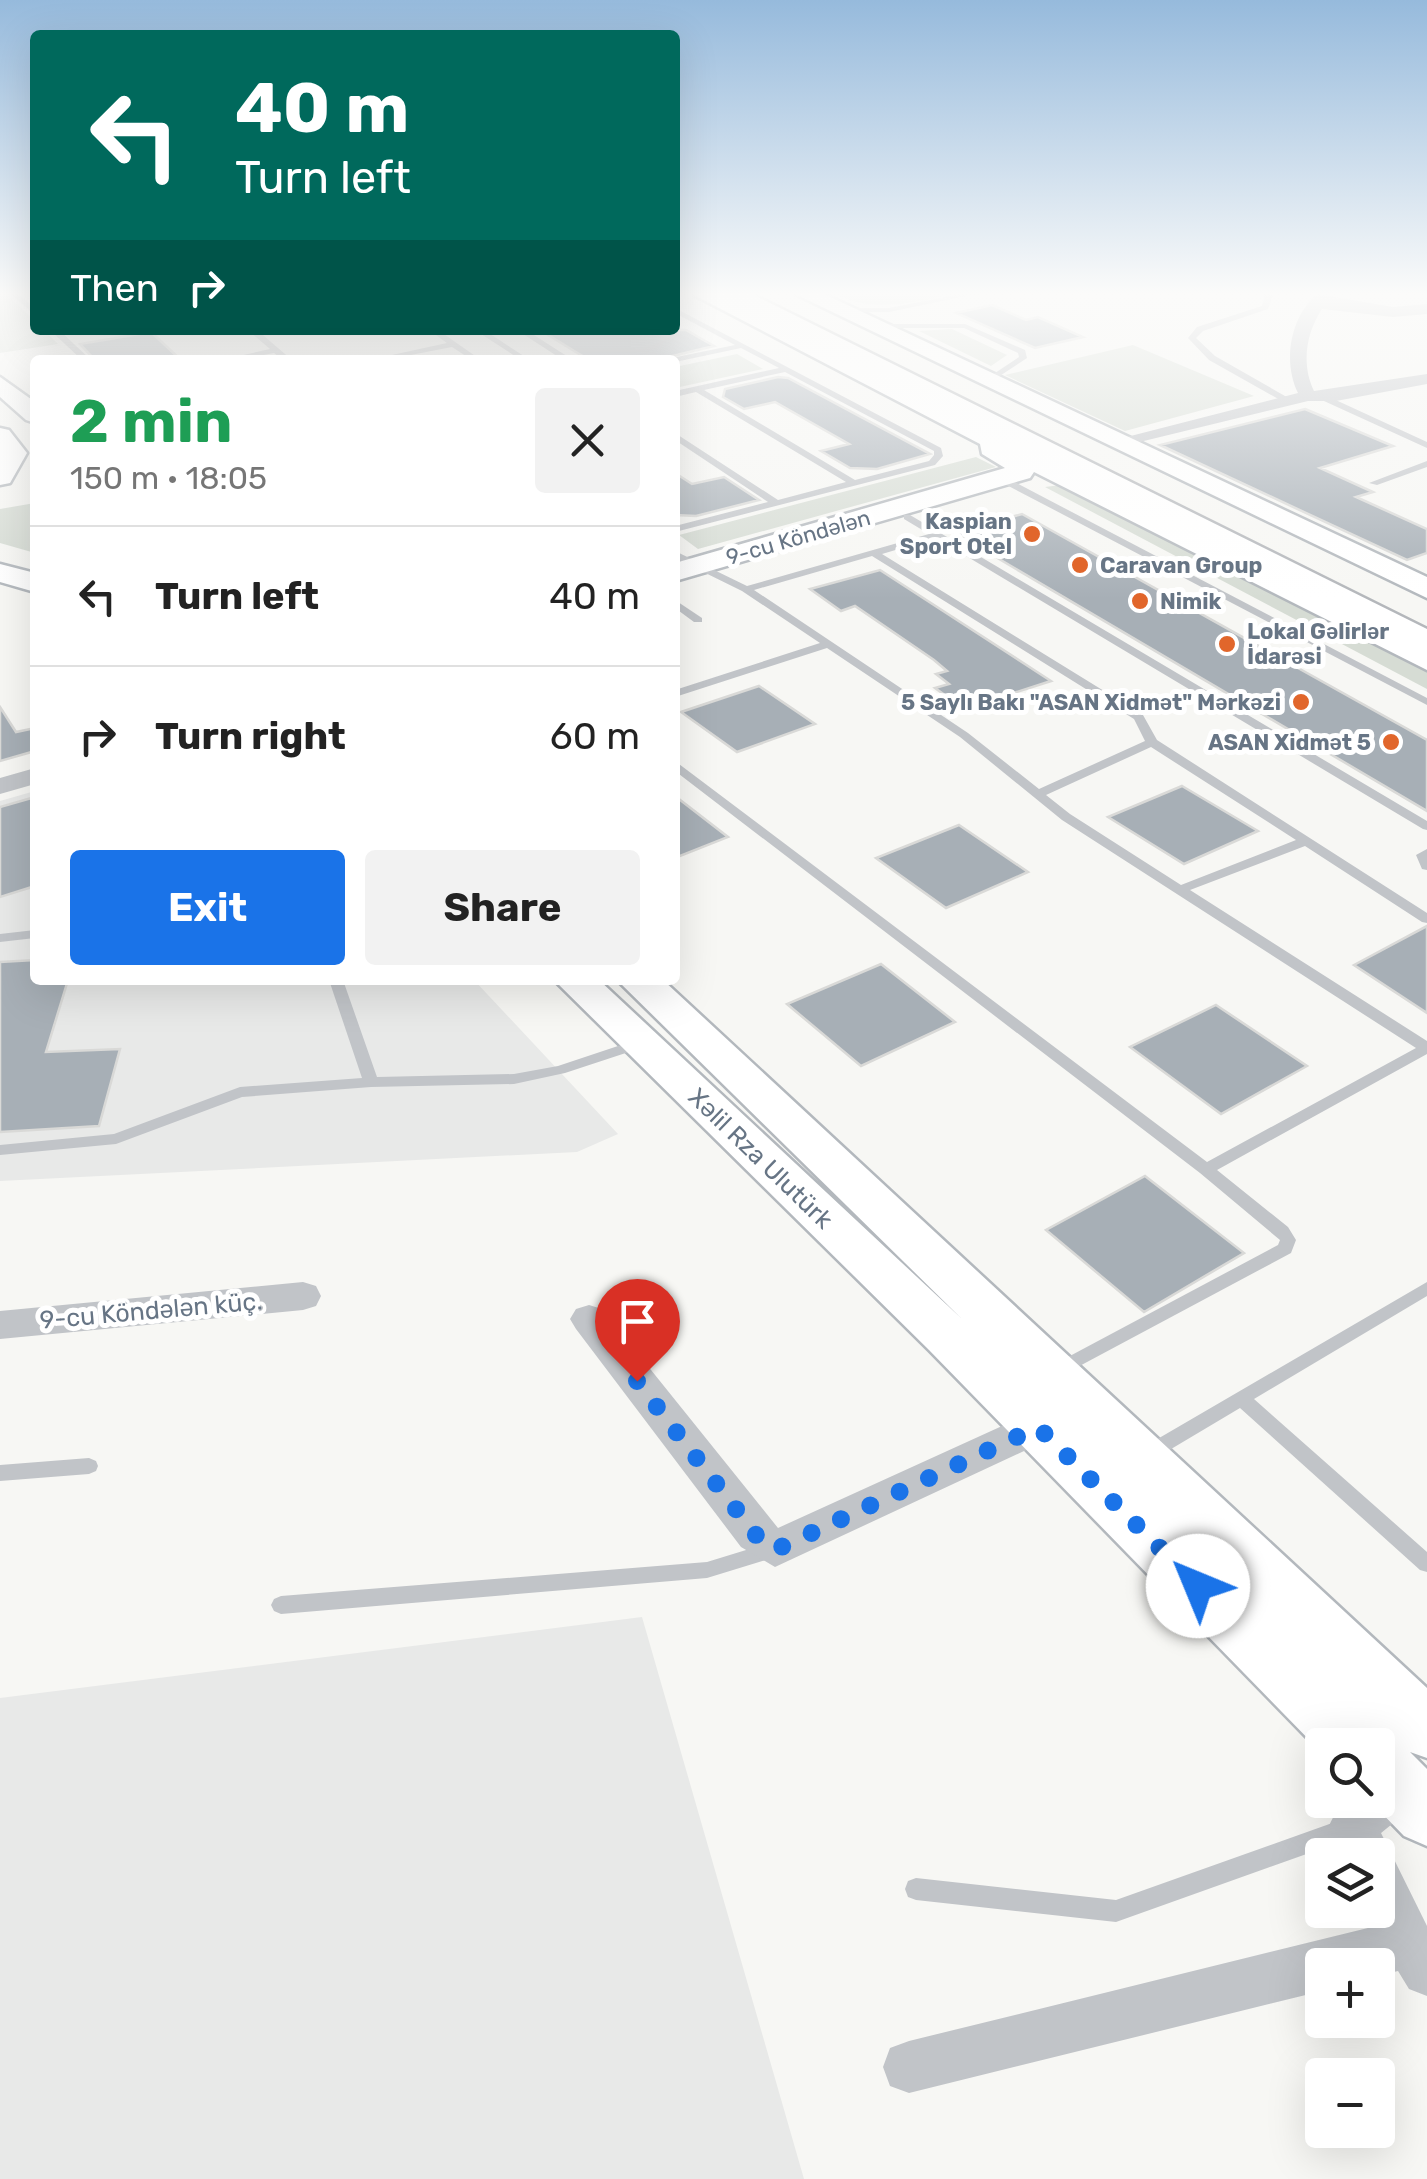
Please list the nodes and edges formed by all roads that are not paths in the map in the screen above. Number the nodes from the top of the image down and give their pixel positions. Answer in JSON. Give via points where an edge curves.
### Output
{"nodes":[{"id":1,"x":708,"y":396,"type":"edge"},
{"id":2,"x":835,"y":396,"type":"edge"},
{"id":3,"x":899,"y":396,"type":"edge"},
{"id":4,"x":933,"y":396,"type":"edge"},
{"id":5,"x":982,"y":396,"type":"edge"},
{"id":6,"x":1020,"y":396,"type":"edge"},
{"id":7,"x":1278,"y":396,"type":"edge"},
{"id":8,"x":1322,"y":396,"type":"edge"},
{"id":9,"x":1318,"y":397,"type":"junction"},
{"id":10,"x":907,"y":400,"type":"junction"},
{"id":11,"x":1289,"y":402,"type":"junction"},
{"id":12,"x":0,"y":436,"type":"edge"},
{"id":13,"x":680,"y":439,"type":"edge"},
{"id":14,"x":1122,"y":444,"type":"junction"},
{"id":15,"x":1427,"y":444,"type":"edge"},
{"id":16,"x":1427,"y":464,"type":"edge"},
{"id":17,"x":853,"y":483,"type":"junction"},
{"id":18,"x":1009,"y":483,"type":"junction"},
{"id":19,"x":1374,"y":483,"type":"dead end"},
{"id":20,"x":9,"y":486,"type":"edge"},
{"id":21,"x":1102,"y":495,"type":"junction"},
{"id":22,"x":776,"y":503,"type":"junction"},
{"id":23,"x":907,"y":517,"type":"junction"},
{"id":24,"x":680,"y":528,"type":"edge"},
{"id":25,"x":936,"y":535,"type":"junction"},
{"id":26,"x":874,"y":553,"type":"junction"},
{"id":27,"x":687,"y":569,"type":"edge"},
{"id":28,"x":0,"y":572,"type":"edge"},
{"id":29,"x":30,"y":572,"type":"edge"},
{"id":30,"x":30,"y":581,"type":"edge"},
{"id":31,"x":746,"y":589,"type":"junction"},
{"id":32,"x":1427,"y":589,"type":"edge"},
{"id":33,"x":680,"y":607,"type":"edge"},
{"id":34,"x":1427,"y":615,"type":"edge"},
{"id":35,"x":698,"y":620,"type":"dead end"},
{"id":36,"x":828,"y":644,"type":"junction"},
{"id":37,"x":1427,"y":644,"type":"edge"},
{"id":38,"x":1427,"y":660,"type":"edge"},
{"id":39,"x":680,"y":692,"type":"edge"},
{"id":40,"x":1427,"y":702,"type":"edge"},
{"id":41,"x":1152,"y":742,"type":"junction"},
{"id":42,"x":680,"y":768,"type":"edge"},
{"id":43,"x":30,"y":777,"type":"edge"},
{"id":44,"x":0,"y":786,"type":"edge"},
{"id":45,"x":1040,"y":793,"type":"junction"},
{"id":46,"x":1427,"y":826,"type":"edge"},
{"id":47,"x":1306,"y":841,"type":"junction"},
{"id":48,"x":1427,"y":853,"type":"edge"},
{"id":49,"x":1427,"y":866,"type":"edge"},
{"id":50,"x":1182,"y":889,"type":"junction"},
{"id":51,"x":1427,"y":919,"type":"edge"},
{"id":52,"x":30,"y":935,"type":"edge"},
{"id":53,"x":0,"y":938,"type":"edge"},
{"id":54,"x":338,"y":985,"type":"edge"},
{"id":55,"x":580,"y":985,"type":"edge"},
{"id":56,"x":643,"y":985,"type":"edge"},
{"id":57,"x":642,"y":1043,"type":"junction"},
{"id":58,"x":1427,"y":1048,"type":"edge"},
{"id":59,"x":371,"y":1082,"type":"junction"},
{"id":60,"x":0,"y":1150,"type":"edge"},
{"id":61,"x":1206,"y":1168,"type":"junction"},
{"id":62,"x":1427,"y":1288,"type":"edge"},
{"id":63,"x":303,"y":1296,"type":"dead end"},
{"id":64,"x":589,"y":1319,"type":"dead end"},
{"id":65,"x":968,"y":1324,"type":"junction"},
{"id":66,"x":0,"y":1325,"type":"edge"},
{"id":67,"x":1241,"y":1398,"type":"junction"},
{"id":68,"x":1045,"y":1400,"type":"junction"},
{"id":69,"x":1141,"y":1458,"type":"junction"},
{"id":70,"x":89,"y":1466,"type":"dead end"},
{"id":71,"x":0,"y":1473,"type":"edge"},
{"id":72,"x":775,"y":1550,"type":"junction"},
{"id":73,"x":1427,"y":1564,"type":"edge"},
{"id":74,"x":282,"y":1605,"type":"dead end"},
{"id":75,"x":1320,"y":1728,"type":"edge"},
{"id":76,"x":1427,"y":1729,"type":"edge"},
{"id":77,"x":1335,"y":1818,"type":"edge"},
{"id":78,"x":916,"y":1889,"type":"dead end"},
{"id":79,"x":1395,"y":1909,"type":"edge"},
{"id":80,"x":1418,"y":1957,"type":"edge"},
{"id":81,"x":1305,"y":1970,"type":"edge"},
{"id":82,"x":909,"y":2068,"type":"dead end"}],
"edges":[{"from":1,"to":17,"type":"lane"},
{"from":2,"to":17,"type":"lane","via":[[938,450],[932,463]]},
{"from":3,"to":10,"type":"main road"},
{"from":4,"to":37,"type":"highway"},
{"from":5,"to":34,"type":"highway"},
{"from":6,"to":14,"type":"main road"},
{"from":7,"to":11,"type":"lane"},
{"from":8,"to":9,"type":"street"},
{"from":9,"to":11,"type":"street"},
{"from":9,"to":15,"type":"lane"},
{"from":10,"to":18,"type":"main road","via":[[1017,463],[1020,472]]},
{"from":10,"to":21,"type":"main road"},
{"from":11,"to":14,"type":"street"},
{"from":12,"to":20,"type":"main road","via":[[14,453]]},
{"from":13,"to":22,"type":"lane"},
{"from":14,"to":32,"type":"main road"},
{"from":16,"to":19,"type":"lane"},
{"from":17,"to":22,"type":"lane"},
{"from":18,"to":21,"type":"main road","name":"9-cu Köndələn","via":[[1054,481]]},
{"from":18,"to":23,"type":"main road","name":"9-cu Köndələn"},
{"from":18,"to":27,"type":"main road","name":"9-cu Köndələn"},
{"from":18,"to":40,"type":"lane"},
{"from":21,"to":38,"type":"main road"},
{"from":22,"to":24,"type":"lane"},
{"from":23,"to":25,"type":"lane"},
{"from":23,"to":27,"type":"main road","name":"9-cu Köndələn"},
{"from":25,"to":26,"type":"lane"},
{"from":25,"to":46,"type":"lane"},
{"from":26,"to":31,"type":"lane"},
{"from":26,"to":41,"type":"lane","via":[[1139,716]]},
{"from":27,"to":31,"type":"lane"},
{"from":28,"to":29,"type":"main road"},
{"from":28,"to":30,"type":"main road"},
{"from":31,"to":36,"type":"lane"},
{"from":33,"to":35,"type":"lane"},
{"from":36,"to":39,"type":"lane"},
{"from":36,"to":45,"type":"lane"},
{"from":41,"to":45,"type":"lane"},
{"from":41,"to":47,"type":"lane"},
{"from":42,"to":61,"type":"lane"},
{"from":43,"to":44,"type":"street"},
{"from":45,"to":50,"type":"lane","via":[[1066,817]]},
{"from":47,"to":50,"type":"lane"},
{"from":47,"to":51,"type":"lane"},
{"from":48,"to":49,"type":"lane"},
{"from":50,"to":58,"type":"lane"},
{"from":52,"to":53,"type":"lane"},
{"from":54,"to":59,"type":"lane"},
{"from":55,"to":57,"type":"main road","name":"Xəlil Rza Ulutürk"},
{"from":56,"to":65,"type":"main road","name":"Xəlil Rza Ulutürk"},
{"from":57,"to":59,"type":"lane","via":[[514,1079]]},
{"from":57,"to":65,"type":"main road","name":"Xəlil Rza Ulutürk"},
{"from":58,"to":61,"type":"lane"},
{"from":59,"to":60,"type":"lane","via":[[240,1092],[116,1140]]},
{"from":61,"to":68,"type":"lane","via":[[1282,1232],[1285,1249]]},
{"from":62,"to":67,"type":"lane"},
{"from":63,"to":66,"type":"street","name":"9-cu Köndələn küç."},
{"from":64,"to":72,"type":"street","via":[[756,1535]]},
{"from":65,"to":68,"type":"main road"},
{"from":67,"to":69,"type":"lane"},
{"from":67,"to":73,"type":"lane"},
{"from":68,"to":69,"type":"main road"},
{"from":68,"to":72,"type":"street"},
{"from":68,"to":75,"type":"main road"},
{"from":69,"to":76,"type":"main road"},
{"from":70,"to":71,"type":"lane"},
{"from":72,"to":74,"type":"lane","via":[[707,1570]]},
{"from":77,"to":78,"type":"lane","via":[[1116,1911]]},
{"from":79,"to":80,"type":"street"},
{"from":81,"to":82,"type":"street"}]}
